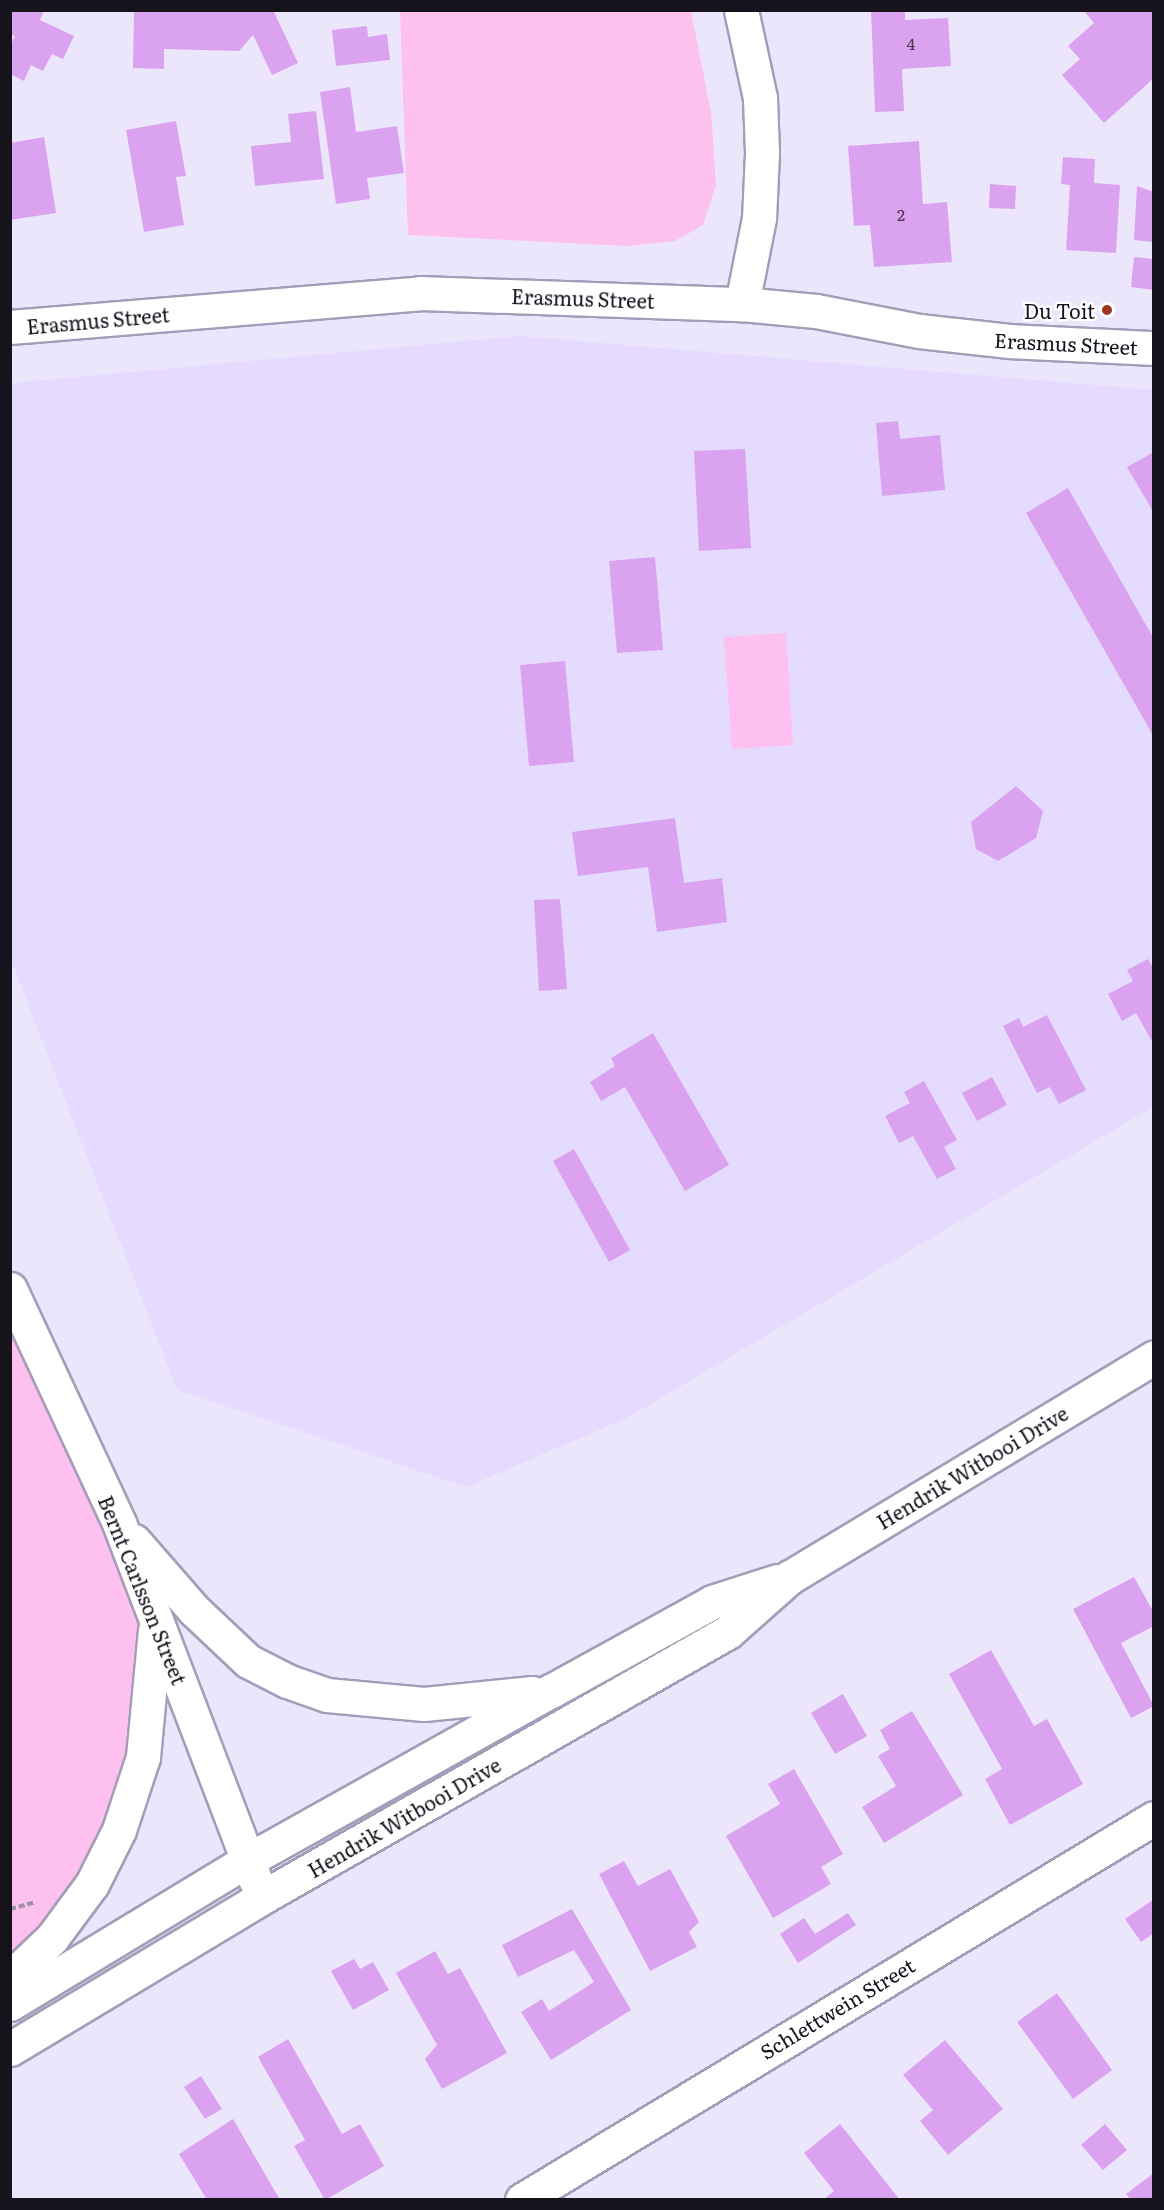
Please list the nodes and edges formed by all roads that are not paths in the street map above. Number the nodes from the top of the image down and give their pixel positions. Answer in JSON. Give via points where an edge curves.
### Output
{"nodes":[{"id":1,"x":741,"y":10,"type":"edge"},
{"id":2,"x":742,"y":304,"type":"junction"},
{"id":3,"x":10,"y":327,"type":"edge"},
{"id":4,"x":1154,"y":348,"type":"edge"},
{"id":5,"x":10,"y":1288,"type":"edge"},
{"id":6,"x":1154,"y":1357,"type":"edge"},
{"id":7,"x":119,"y":1523,"type":"junction"},
{"id":8,"x":790,"y":1577,"type":"junction"},
{"id":9,"x":155,"y":1619,"type":"junction"},
{"id":10,"x":551,"y":1690,"type":"junction"},
{"id":11,"x":1154,"y":1818,"type":"edge"},
{"id":12,"x":248,"y":1860,"type":"junction"},
{"id":13,"x":261,"y":1898,"type":"junction"},
{"id":14,"x":10,"y":1978,"type":"edge"},
{"id":15,"x":10,"y":2004,"type":"edge"},
{"id":16,"x":10,"y":2049,"type":"edge"},
{"id":17,"x":522,"y":2199,"type":"edge"}],
"edges":[{"from":1,"to":2,"type":"main road","via":[[760,98],[762,153],[759,218]]},
{"from":2,"to":3,"type":"main road","name":"Erasmus Street","via":[[420,293]]},
{"from":2,"to":4,"type":"main road","name":"Erasmus Street","via":[[816,311],[919,331],[1009,341]]},
{"from":5,"to":7,"type":"main road","name":"Bernt Carlsson Street"},
{"from":6,"to":8,"type":"main road","name":"Hendrik Witbooi Drive"},
{"from":7,"to":9,"type":"main road","name":"Bernt Carlsson Street"},
{"from":7,"to":10,"type":"main road","via":[[194,1610],[240,1653],[287,1681],[327,1695],[424,1704]]},
{"from":8,"to":10,"type":"main road","name":"Hendrik Witbooi Drive","via":[[712,1602]]},
{"from":8,"to":13,"type":"main road","name":"Hendrik Witbooi Drive","via":[[728,1632]]},
{"from":9,"to":12,"type":"main road","name":"Bernt Carlsson Street"},
{"from":9,"to":14,"type":"main road","via":[[154,1671],[143,1757],[119,1830],[86,1893],[52,1938]]},
{"from":10,"to":12,"type":"main road","name":"Hendrik Witbooi Drive"},
{"from":11,"to":17,"type":"main road","name":"Schlettwein Street"},
{"from":12,"to":13,"type":"main road","name":"Bernt Carlsson Street"},
{"from":12,"to":15,"type":"main road","name":"Hendrik Witbooi Drive"},
{"from":13,"to":16,"type":"main road","name":"Hendrik Witbooi Drive"}]}
